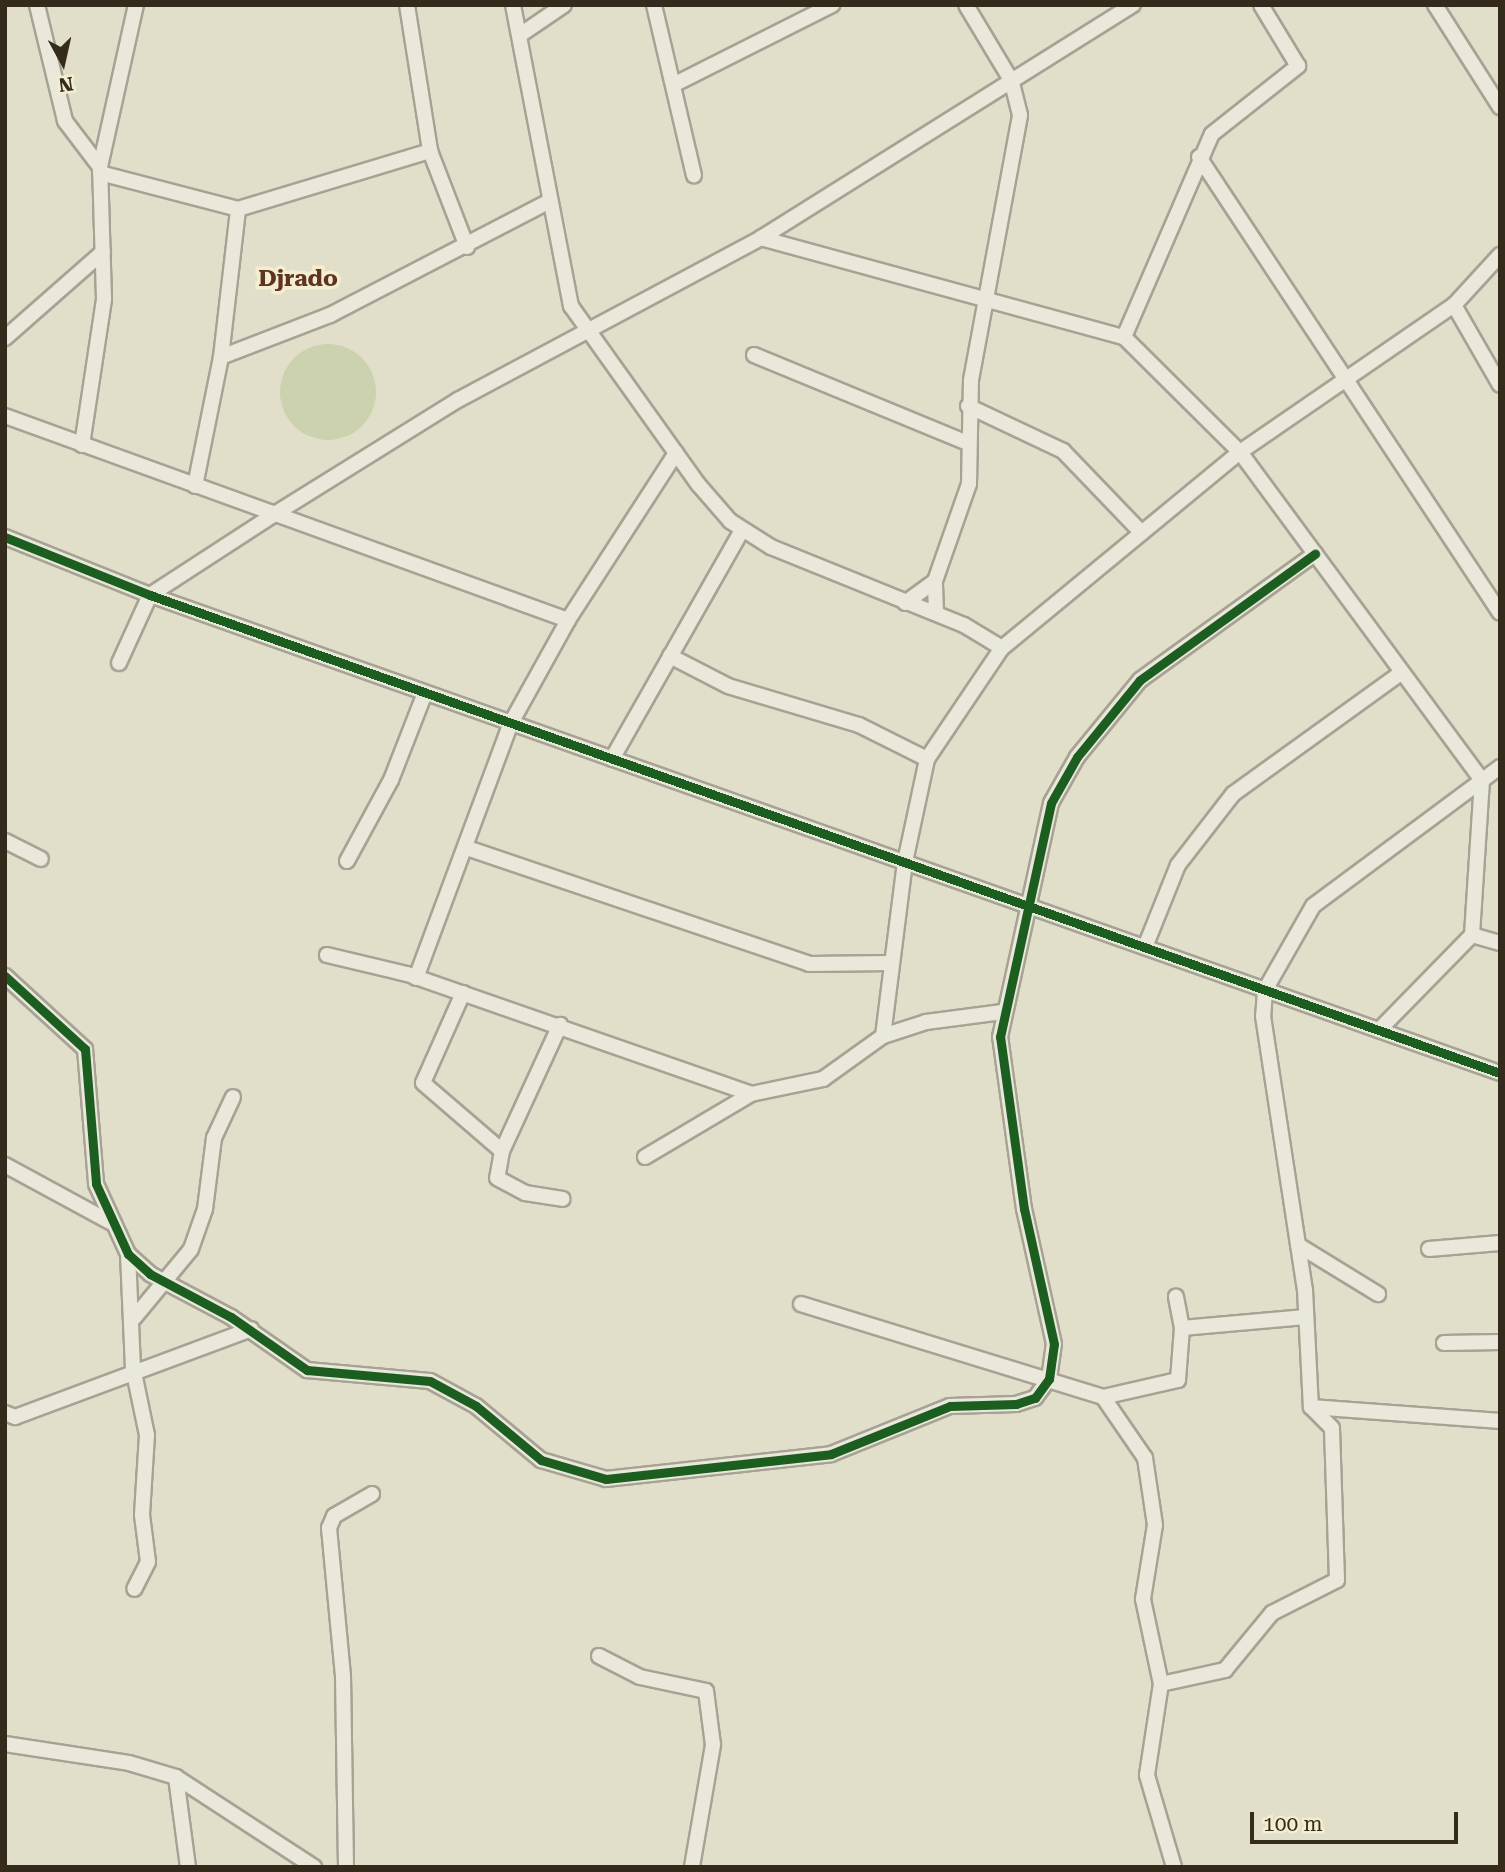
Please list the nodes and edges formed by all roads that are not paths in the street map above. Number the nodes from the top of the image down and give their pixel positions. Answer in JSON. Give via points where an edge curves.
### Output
{"nodes":[{"id":1,"x":37,"y":5,"type":"edge"},
{"id":2,"x":135,"y":5,"type":"edge"},
{"id":3,"x":407,"y":5,"type":"edge"},
{"id":4,"x":564,"y":5,"type":"edge"},
{"id":5,"x":654,"y":5,"type":"edge"},
{"id":6,"x":832,"y":5,"type":"edge"},
{"id":7,"x":966,"y":5,"type":"edge"},
{"id":8,"x":1132,"y":5,"type":"edge"},
{"id":9,"x":1261,"y":5,"type":"edge"},
{"id":10,"x":1435,"y":5,"type":"edge"},
{"id":11,"x":514,"y":8,"type":"edge"},
{"id":12,"x":538,"y":20,"type":"junction"},
{"id":13,"x":520,"y":35,"type":"junction"},
{"id":14,"x":1011,"y":80,"type":"junction"},
{"id":15,"x":677,"y":83,"type":"junction"},
{"id":16,"x":1500,"y":107,"type":"edge"},
{"id":17,"x":430,"y":151,"type":"junction"},
{"id":18,"x":1199,"y":157,"type":"junction"},
{"id":19,"x":100,"y":170,"type":"junction"},
{"id":20,"x":694,"y":175,"type":"dead end"},
{"id":21,"x":548,"y":202,"type":"junction"},
{"id":22,"x":238,"y":209,"type":"junction"},
{"id":23,"x":761,"y":238,"type":"junction"},
{"id":24,"x":467,"y":247,"type":"junction"},
{"id":25,"x":103,"y":252,"type":"junction"},
{"id":26,"x":1500,"y":256,"type":"edge"},
{"id":27,"x":986,"y":298,"type":"junction"},
{"id":28,"x":1454,"y":305,"type":"junction"},
{"id":29,"x":589,"y":334,"type":"junction"},
{"id":30,"x":1124,"y":337,"type":"junction"},
{"id":31,"x":5,"y":338,"type":"edge"},
{"id":32,"x":754,"y":355,"type":"dead end"},
{"id":33,"x":221,"y":357,"type":"junction"},
{"id":34,"x":1340,"y":379,"type":"junction"},
{"id":35,"x":1500,"y":385,"type":"edge"},
{"id":36,"x":968,"y":406,"type":"junction"},
{"id":37,"x":5,"y":416,"type":"edge"},
{"id":38,"x":967,"y":443,"type":"junction"},
{"id":39,"x":82,"y":445,"type":"junction"},
{"id":40,"x":676,"y":453,"type":"junction"},
{"id":41,"x":1240,"y":453,"type":"junction"},
{"id":42,"x":195,"y":486,"type":"junction"},
{"id":43,"x":273,"y":515,"type":"junction"},
{"id":44,"x":742,"y":530,"type":"junction"},
{"id":45,"x":1140,"y":531,"type":"junction"},
{"id":46,"x":5,"y":537,"type":"edge"},
{"id":47,"x":1315,"y":554,"type":"junction"},
{"id":48,"x":935,"y":581,"type":"junction"},
{"id":49,"x":150,"y":596,"type":"junction"},
{"id":50,"x":905,"y":603,"type":"junction"},
{"id":51,"x":936,"y":613,"type":"junction"},
{"id":52,"x":1500,"y":613,"type":"edge"},
{"id":53,"x":568,"y":620,"type":"junction"},
{"id":54,"x":1002,"y":648,"type":"junction"},
{"id":55,"x":670,"y":656,"type":"junction"},
{"id":56,"x":119,"y":663,"type":"dead end"},
{"id":57,"x":1402,"y":672,"type":"junction"},
{"id":58,"x":425,"y":693,"type":"junction"},
{"id":59,"x":511,"y":723,"type":"junction"},
{"id":60,"x":612,"y":759,"type":"junction"},
{"id":61,"x":927,"y":759,"type":"junction"},
{"id":62,"x":1500,"y":767,"type":"edge"},
{"id":63,"x":1482,"y":780,"type":"junction"},
{"id":64,"x":5,"y":841,"type":"edge"},
{"id":65,"x":467,"y":848,"type":"junction"},
{"id":66,"x":41,"y":859,"type":"dead end"},
{"id":67,"x":347,"y":861,"type":"dead end"},
{"id":68,"x":905,"y":862,"type":"junction"},
{"id":69,"x":1026,"y":905,"type":"junction"},
{"id":70,"x":1472,"y":935,"type":"junction"},
{"id":71,"x":1500,"y":943,"type":"edge"},
{"id":72,"x":1145,"y":947,"type":"junction"},
{"id":73,"x":327,"y":955,"type":"dead end"},
{"id":74,"x":891,"y":963,"type":"junction"},
{"id":75,"x":5,"y":976,"type":"edge"},
{"id":76,"x":416,"y":978,"type":"junction"},
{"id":77,"x":1265,"y":990,"type":"junction"},
{"id":78,"x":463,"y":993,"type":"junction"},
{"id":79,"x":1002,"y":1012,"type":"junction"},
{"id":80,"x":560,"y":1025,"type":"junction"},
{"id":81,"x":1379,"y":1030,"type":"junction"},
{"id":82,"x":883,"y":1036,"type":"junction"},
{"id":83,"x":1500,"y":1073,"type":"edge"},
{"id":84,"x":751,"y":1094,"type":"junction"},
{"id":85,"x":233,"y":1097,"type":"dead end"},
{"id":86,"x":502,"y":1151,"type":"junction"},
{"id":87,"x":645,"y":1157,"type":"dead end"},
{"id":88,"x":5,"y":1165,"type":"edge"},
{"id":89,"x":563,"y":1199,"type":"dead end"},
{"id":90,"x":110,"y":1222,"type":"junction"},
{"id":91,"x":1500,"y":1243,"type":"edge"},
{"id":92,"x":1298,"y":1245,"type":"junction"},
{"id":93,"x":1429,"y":1249,"type":"dead end"},
{"id":94,"x":128,"y":1254,"type":"junction"},
{"id":95,"x":165,"y":1284,"type":"junction"},
{"id":96,"x":1378,"y":1294,"type":"dead end"},
{"id":97,"x":1176,"y":1297,"type":"dead end"},
{"id":98,"x":801,"y":1304,"type":"dead end"},
{"id":99,"x":1306,"y":1317,"type":"junction"},
{"id":100,"x":134,"y":1318,"type":"junction"},
{"id":101,"x":1182,"y":1328,"type":"junction"},
{"id":102,"x":251,"y":1329,"type":"junction"},
{"id":103,"x":1500,"y":1342,"type":"edge"},
{"id":104,"x":1444,"y":1343,"type":"dead end"},
{"id":105,"x":133,"y":1368,"type":"junction"},
{"id":106,"x":1049,"y":1379,"type":"junction"},
{"id":107,"x":1103,"y":1397,"type":"junction"},
{"id":108,"x":1311,"y":1407,"type":"junction"},
{"id":109,"x":5,"y":1413,"type":"edge"},
{"id":110,"x":1500,"y":1421,"type":"edge"},
{"id":111,"x":372,"y":1494,"type":"dead end"},
{"id":112,"x":134,"y":1589,"type":"dead end"},
{"id":113,"x":599,"y":1656,"type":"dead end"},
{"id":114,"x":1161,"y":1684,"type":"junction"},
{"id":115,"x":5,"y":1744,"type":"edge"},
{"id":116,"x":176,"y":1777,"type":"junction"},
{"id":117,"x":188,"y":1867,"type":"edge"},
{"id":118,"x":314,"y":1867,"type":"edge"},
{"id":119,"x":346,"y":1867,"type":"edge"},
{"id":120,"x":692,"y":1867,"type":"edge"},
{"id":121,"x":1174,"y":1867,"type":"edge"}],
"edges":[{"from":1,"to":19,"type":"street","via":[[65,121]]},
{"from":2,"to":19,"type":"street"},
{"from":3,"to":17,"type":"street"},
{"from":4,"to":12,"type":"street"},
{"from":5,"to":15,"type":"street"},
{"from":6,"to":15,"type":"street"},
{"from":7,"to":14,"type":"street"},
{"from":8,"to":14,"type":"street"},
{"from":9,"to":18,"type":"street","via":[[1298,66],[1227,119]]},
{"from":10,"to":16,"type":"street"},
{"from":11,"to":12,"type":"street"},
{"from":11,"to":13,"type":"street"},
{"from":12,"to":13,"type":"street"},
{"from":13,"to":21,"type":"street"},
{"from":14,"to":23,"type":"street"},
{"from":14,"to":27,"type":"street","via":[[1019,127]]},
{"from":15,"to":20,"type":"street"},
{"from":17,"to":22,"type":"street"},
{"from":17,"to":24,"type":"street"},
{"from":18,"to":30,"type":"street"},
{"from":18,"to":34,"type":"street"},
{"from":19,"to":22,"type":"street"},
{"from":19,"to":25,"type":"street"},
{"from":21,"to":24,"type":"street"},
{"from":21,"to":29,"type":"street","via":[[571,306]]},
{"from":22,"to":33,"type":"street"},
{"from":23,"to":27,"type":"street","via":[[905,282]]},
{"from":23,"to":29,"type":"street"},
{"from":24,"to":33,"type":"street","via":[[330,315]]},
{"from":25,"to":31,"type":"street"},
{"from":25,"to":39,"type":"street","via":[[101,336]]},
{"from":26,"to":28,"type":"street"},
{"from":27,"to":30,"type":"street"},
{"from":27,"to":36,"type":"street"},
{"from":28,"to":34,"type":"street"},
{"from":28,"to":35,"type":"street"},
{"from":29,"to":40,"type":"street"},
{"from":29,"to":43,"type":"street","via":[[458,400]]},
{"from":30,"to":41,"type":"street"},
{"from":32,"to":38,"type":"street"},
{"from":33,"to":42,"type":"street"},
{"from":34,"to":41,"type":"street"},
{"from":34,"to":52,"type":"street"},
{"from":36,"to":38,"type":"street"},
{"from":36,"to":45,"type":"street","via":[[1063,452]]},
{"from":37,"to":39,"type":"street"},
{"from":38,"to":48,"type":"street","via":[[965,501]]},
{"from":39,"to":42,"type":"street"},
{"from":40,"to":44,"type":"street"},
{"from":40,"to":53,"type":"street"},
{"from":41,"to":45,"type":"street"},
{"from":41,"to":47,"type":"street"},
{"from":42,"to":43,"type":"street"},
{"from":43,"to":49,"type":"street"},
{"from":43,"to":53,"type":"street"},
{"from":44,"to":50,"type":"street"},
{"from":44,"to":55,"type":"street"},
{"from":45,"to":54,"type":"street"},
{"from":46,"to":49,"type":"street"},
{"from":47,"to":57,"type":"street"},
{"from":47,"to":69,"type":"street","via":[[1140,680],[1061,783]]},
{"from":48,"to":50,"type":"street"},
{"from":48,"to":51,"type":"street"},
{"from":49,"to":56,"type":"street"},
{"from":49,"to":58,"type":"street"},
{"from":50,"to":51,"type":"street"},
{"from":51,"to":54,"type":"street"},
{"from":53,"to":59,"type":"street"},
{"from":54,"to":61,"type":"street"},
{"from":55,"to":60,"type":"street"},
{"from":55,"to":61,"type":"street","via":[[728,686],[859,725]]},
{"from":57,"to":63,"type":"street"},
{"from":57,"to":72,"type":"street","via":[[1233,794],[1178,866]]},
{"from":58,"to":59,"type":"street"},
{"from":58,"to":67,"type":"street","via":[[391,780]]},
{"from":59,"to":60,"type":"street"},
{"from":59,"to":65,"type":"street"},
{"from":60,"to":68,"type":"street"},
{"from":61,"to":68,"type":"street"},
{"from":62,"to":63,"type":"street"},
{"from":63,"to":70,"type":"street"},
{"from":63,"to":77,"type":"street","via":[[1329,890],[1295,934]]},
{"from":64,"to":66,"type":"street"},
{"from":65,"to":74,"type":"street","via":[[809,964]]},
{"from":65,"to":76,"type":"street"},
{"from":68,"to":69,"type":"street"},
{"from":68,"to":74,"type":"street"},
{"from":69,"to":72,"type":"street"},
{"from":69,"to":79,"type":"street"},
{"from":70,"to":71,"type":"street"},
{"from":70,"to":81,"type":"street"},
{"from":72,"to":77,"type":"street"},
{"from":73,"to":76,"type":"street"},
{"from":74,"to":82,"type":"street"},
{"from":75,"to":90,"type":"street","via":[[85,1049],[96,1184]]},
{"from":76,"to":78,"type":"street"},
{"from":77,"to":81,"type":"street"},
{"from":77,"to":92,"type":"street","via":[[1264,1040]]},
{"from":78,"to":80,"type":"street"},
{"from":78,"to":86,"type":"street","via":[[423,1083]]},
{"from":79,"to":82,"type":"street","via":[[939,1019]]},
{"from":79,"to":106,"type":"street","via":[[1016,1161],[1054,1344]]},
{"from":80,"to":84,"type":"street"},
{"from":80,"to":86,"type":"street"},
{"from":81,"to":83,"type":"street"},
{"from":82,"to":84,"type":"street","via":[[823,1079]]},
{"from":84,"to":87,"type":"street"},
{"from":85,"to":95,"type":"street","via":[[214,1138],[201,1225]]},
{"from":86,"to":89,"type":"street","via":[[497,1178],[526,1193]]},
{"from":88,"to":90,"type":"street"},
{"from":90,"to":94,"type":"street"},
{"from":91,"to":93,"type":"street"},
{"from":92,"to":96,"type":"street"},
{"from":92,"to":99,"type":"street"},
{"from":94,"to":95,"type":"street"},
{"from":94,"to":100,"type":"street"},
{"from":95,"to":100,"type":"street"},
{"from":95,"to":102,"type":"street"},
{"from":97,"to":101,"type":"street"},
{"from":98,"to":106,"type":"street"},
{"from":99,"to":101,"type":"street"},
{"from":99,"to":108,"type":"street"},
{"from":100,"to":105,"type":"street"},
{"from":101,"to":107,"type":"street","via":[[1178,1380]]},
{"from":102,"to":105,"type":"street"},
{"from":102,"to":106,"type":"street","via":[[276,1353],[324,1375],[384,1373],[430,1381],[475,1406],[541,1460],[606,1479],[831,1454],[950,1406],[1035,1398]]},
{"from":103,"to":104,"type":"street"},
{"from":105,"to":109,"type":"street","via":[[15,1417]]},
{"from":105,"to":112,"type":"street","via":[[146,1435],[142,1515],[148,1562]]},
{"from":106,"to":107,"type":"street"},
{"from":107,"to":114,"type":"street","via":[[1145,1458],[1154,1525],[1143,1599]]},
{"from":108,"to":110,"type":"street"},
{"from":108,"to":114,"type":"street","via":[[1332,1428],[1338,1580],[1272,1613],[1225,1670]]},
{"from":111,"to":119,"type":"street","via":[[334,1516],[329,1528],[343,1675]]},
{"from":113,"to":120,"type":"street","via":[[640,1677],[706,1691],[713,1745]]},
{"from":114,"to":121,"type":"street","via":[[1147,1774]]},
{"from":115,"to":116,"type":"street"},
{"from":116,"to":117,"type":"street"},
{"from":116,"to":118,"type":"street"}]}
